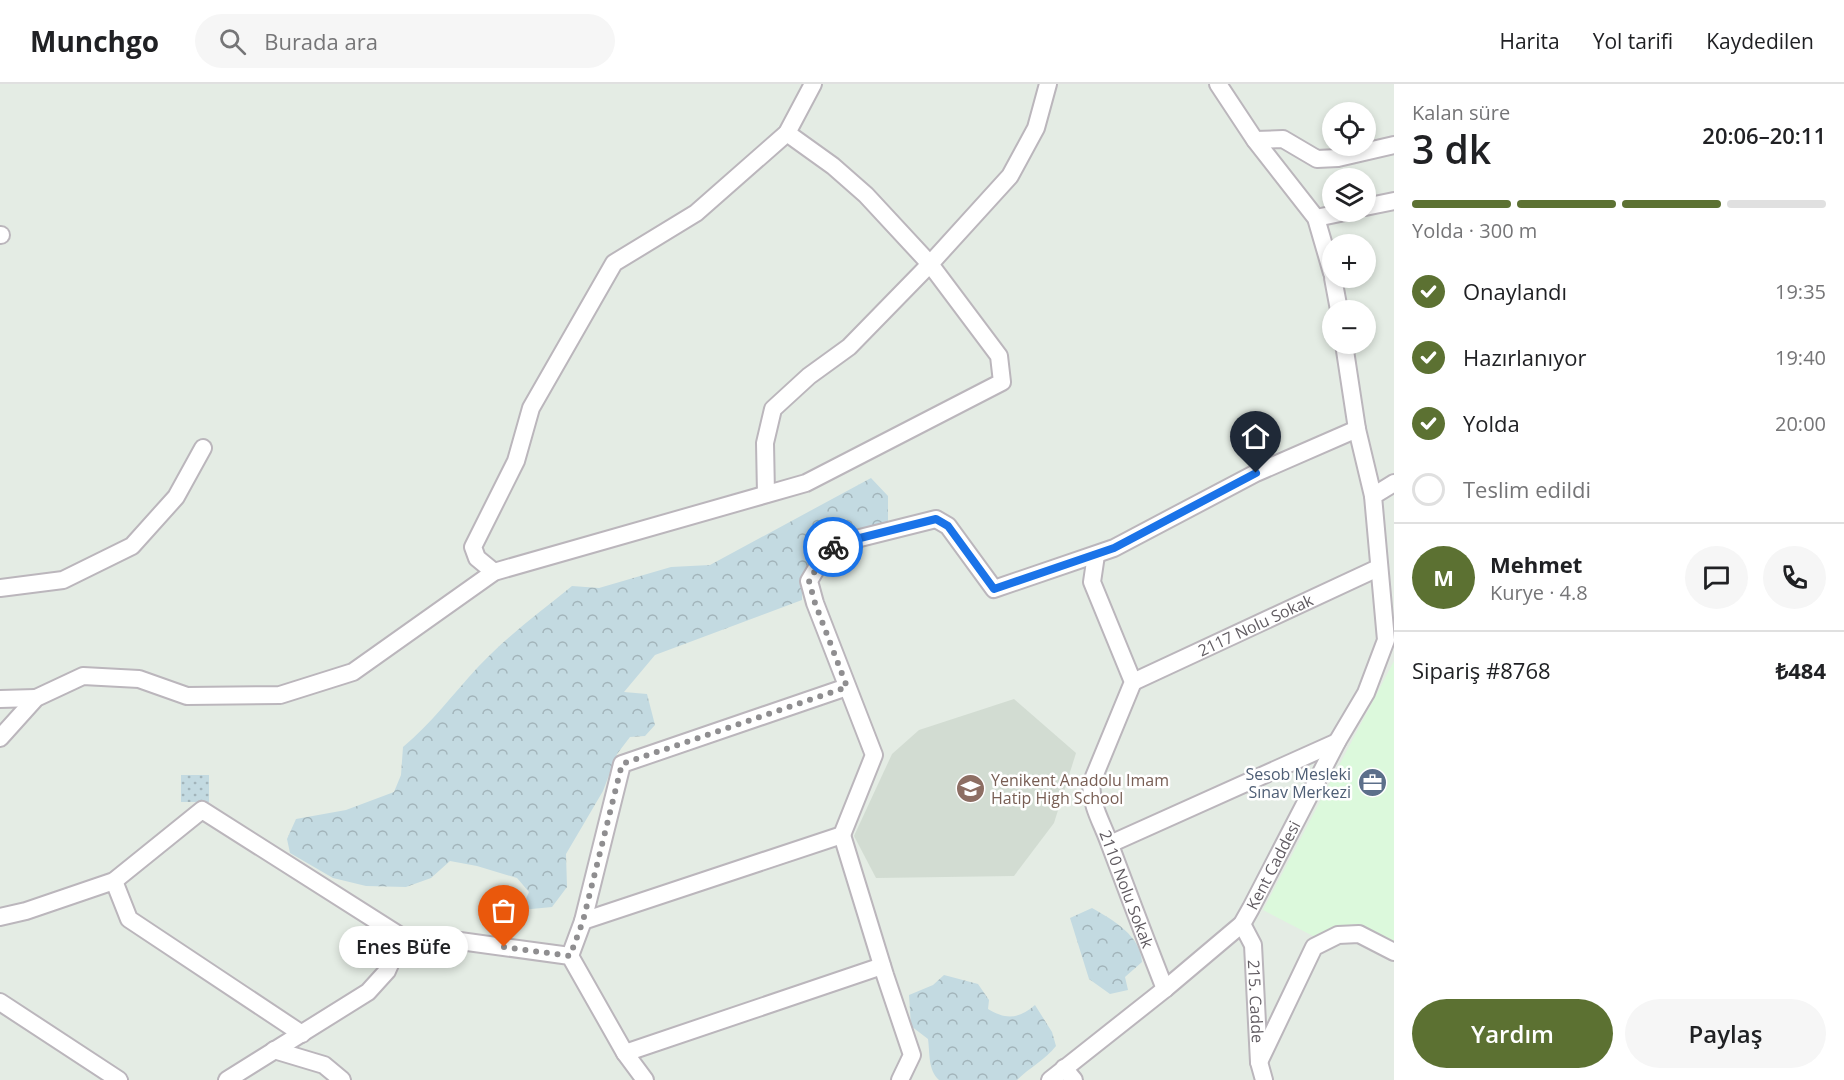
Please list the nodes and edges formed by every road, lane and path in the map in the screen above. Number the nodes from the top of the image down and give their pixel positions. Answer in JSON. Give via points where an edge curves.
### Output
{"nodes":[{"id":1,"x":813,"y":84,"type":"edge"},
{"id":2,"x":1048,"y":84,"type":"edge"},
{"id":3,"x":1218,"y":84,"type":"edge"},
{"id":4,"x":787,"y":133,"type":"junction"},
{"id":5,"x":1255,"y":140,"type":"junction"},
{"id":6,"x":1394,"y":145,"type":"edge"},
{"id":7,"x":1394,"y":201,"type":"edge"},
{"id":8,"x":1376,"y":205,"type":"edge"},
{"id":9,"x":1322,"y":217,"type":"edge"},
{"id":10,"x":1316,"y":218,"type":"junction"},
{"id":11,"x":1322,"y":239,"type":"edge"},
{"id":12,"x":930,"y":264,"type":"junction"},
{"id":13,"x":1346,"y":354,"type":"edge"},
{"id":14,"x":1357,"y":429,"type":"junction"},
{"id":15,"x":203,"y":448,"type":"dead end"},
{"id":16,"x":1394,"y":483,"type":"edge"},
{"id":17,"x":766,"y":494,"type":"junction"},
{"id":18,"x":1373,"y":496,"type":"junction"},
{"id":19,"x":1096,"y":555,"type":"junction"},
{"id":20,"x":1378,"y":568,"type":"junction"},
{"id":21,"x":494,"y":572,"type":"junction"},
{"id":22,"x":0,"y":588,"type":"edge"},
{"id":23,"x":1133,"y":682,"type":"junction"},
{"id":24,"x":847,"y":687,"type":"junction"},
{"id":25,"x":36,"y":698,"type":"junction"},
{"id":26,"x":0,"y":699,"type":"edge"},
{"id":27,"x":0,"y":738,"type":"edge"},
{"id":28,"x":1337,"y":742,"type":"junction"},
{"id":29,"x":842,"y":835,"type":"junction"},
{"id":30,"x":1110,"y":844,"type":"junction"},
{"id":31,"x":114,"y":881,"type":"junction"},
{"id":32,"x":0,"y":917,"type":"edge"},
{"id":33,"x":583,"y":921,"type":"junction"},
{"id":34,"x":1242,"y":924,"type":"junction"},
{"id":35,"x":402,"y":937,"type":"junction"},
{"id":36,"x":1394,"y":952,"type":"edge"},
{"id":37,"x":570,"y":956,"type":"junction"},
{"id":38,"x":882,"y":966,"type":"junction"},
{"id":39,"x":1165,"y":989,"type":"junction"},
{"id":40,"x":0,"y":1002,"type":"edge"},
{"id":41,"x":302,"y":1034,"type":"junction"},
{"id":42,"x":274,"y":1050,"type":"junction"},
{"id":43,"x":625,"y":1053,"type":"junction"},
{"id":44,"x":1259,"y":1062,"type":"junction"},
{"id":45,"x":1069,"y":1074,"type":"edge"},
{"id":46,"x":119,"y":1080,"type":"edge"},
{"id":47,"x":226,"y":1080,"type":"edge"},
{"id":48,"x":342,"y":1080,"type":"edge"},
{"id":49,"x":645,"y":1080,"type":"edge"},
{"id":50,"x":900,"y":1080,"type":"edge"},
{"id":51,"x":1050,"y":1080,"type":"edge"},
{"id":52,"x":1264,"y":1080,"type":"edge"}],
"edges":[{"from":1,"to":4,"type":"street"},
{"from":2,"to":12,"type":"street","via":[[1036,128],[1010,176]]},
{"from":3,"to":5,"type":"street"},
{"from":4,"to":12,"type":"street","via":[[866,195]]},
{"from":4,"to":21,"type":"street","via":[[696,213],[614,263],[531,408],[516,461],[473,547],[477,558]]},
{"from":5,"to":6,"type":"street","via":[[1283,139],[1317,159]]},
{"from":5,"to":10,"type":"street"},
{"from":7,"to":8,"type":"street"},
{"from":9,"to":10,"type":"street"},
{"from":10,"to":11,"type":"street"},
{"from":12,"to":17,"type":"street","via":[[849,347],[773,409],[765,442]]},
{"from":12,"to":17,"type":"street","via":[[999,356],[1002,382],[806,483]]},
{"from":13,"to":14,"type":"street","name":"Kent Caddesi"},
{"from":14,"to":18,"type":"street","name":"Kent Caddesi"},
{"from":14,"to":19,"type":"street","via":[[1256,473]]},
{"from":15,"to":22,"type":"street","via":[[176,497],[132,546],[63,580]]},
{"from":16,"to":18,"type":"street"},
{"from":17,"to":21,"type":"street"},
{"from":18,"to":20,"type":"street","name":"Kent Caddesi"},
{"from":19,"to":23,"type":"street","via":[[1092,582]]},
{"from":19,"to":24,"type":"street","via":[[994,589],[948,526],[936,519],[828,549],[809,581]]},
{"from":20,"to":23,"type":"street","name":"2117 Nolu Sokak"},
{"from":20,"to":28,"type":"street","name":"Kent Caddesi","via":[[1386,640],[1366,693]]},
{"from":21,"to":25,"type":"street","via":[[353,672],[280,695],[187,696],[140,679],[83,676]]},
{"from":23,"to":30,"type":"street","name":"2110 Nolu Sokak","via":[[1091,784],[1092,801]]},
{"from":24,"to":29,"type":"street","via":[[874,755]]},
{"from":24,"to":33,"type":"street","via":[[622,764]]},
{"from":25,"to":26,"type":"street"},
{"from":25,"to":27,"type":"street"},
{"from":28,"to":30,"type":"street"},
{"from":28,"to":34,"type":"street","name":"Kent Caddesi"},
{"from":29,"to":33,"type":"street"},
{"from":29,"to":38,"type":"street"},
{"from":30,"to":39,"type":"street","name":"2110 Nolu Sokak"},
{"from":31,"to":32,"type":"street"},
{"from":31,"to":35,"type":"street","via":[[202,810]]},
{"from":31,"to":41,"type":"street","via":[[129,919]]},
{"from":33,"to":37,"type":"street"},
{"from":34,"to":39,"type":"street","name":"Kent Caddesi"},
{"from":34,"to":44,"type":"street","name":"215. Cadde","via":[[1253,945]]},
{"from":35,"to":37,"type":"street"},
{"from":35,"to":41,"type":"street","via":[[387,971],[368,992]]},
{"from":36,"to":44,"type":"street","via":[[1359,934],[1338,935],[1314,947]]},
{"from":37,"to":43,"type":"street"},
{"from":38,"to":43,"type":"street"},
{"from":38,"to":50,"type":"street","via":[[912,1054]]},
{"from":39,"to":45,"type":"street","name":"Kent Caddesi"},
{"from":40,"to":46,"type":"street"},
{"from":41,"to":42,"type":"street"},
{"from":42,"to":47,"type":"street"},
{"from":42,"to":48,"type":"street","via":[[324,1065]]},
{"from":43,"to":49,"type":"street"},
{"from":44,"to":52,"type":"street","name":"215. Cadde"},
{"from":45,"to":51,"type":"street","name":"Kent Caddesi"}]}
